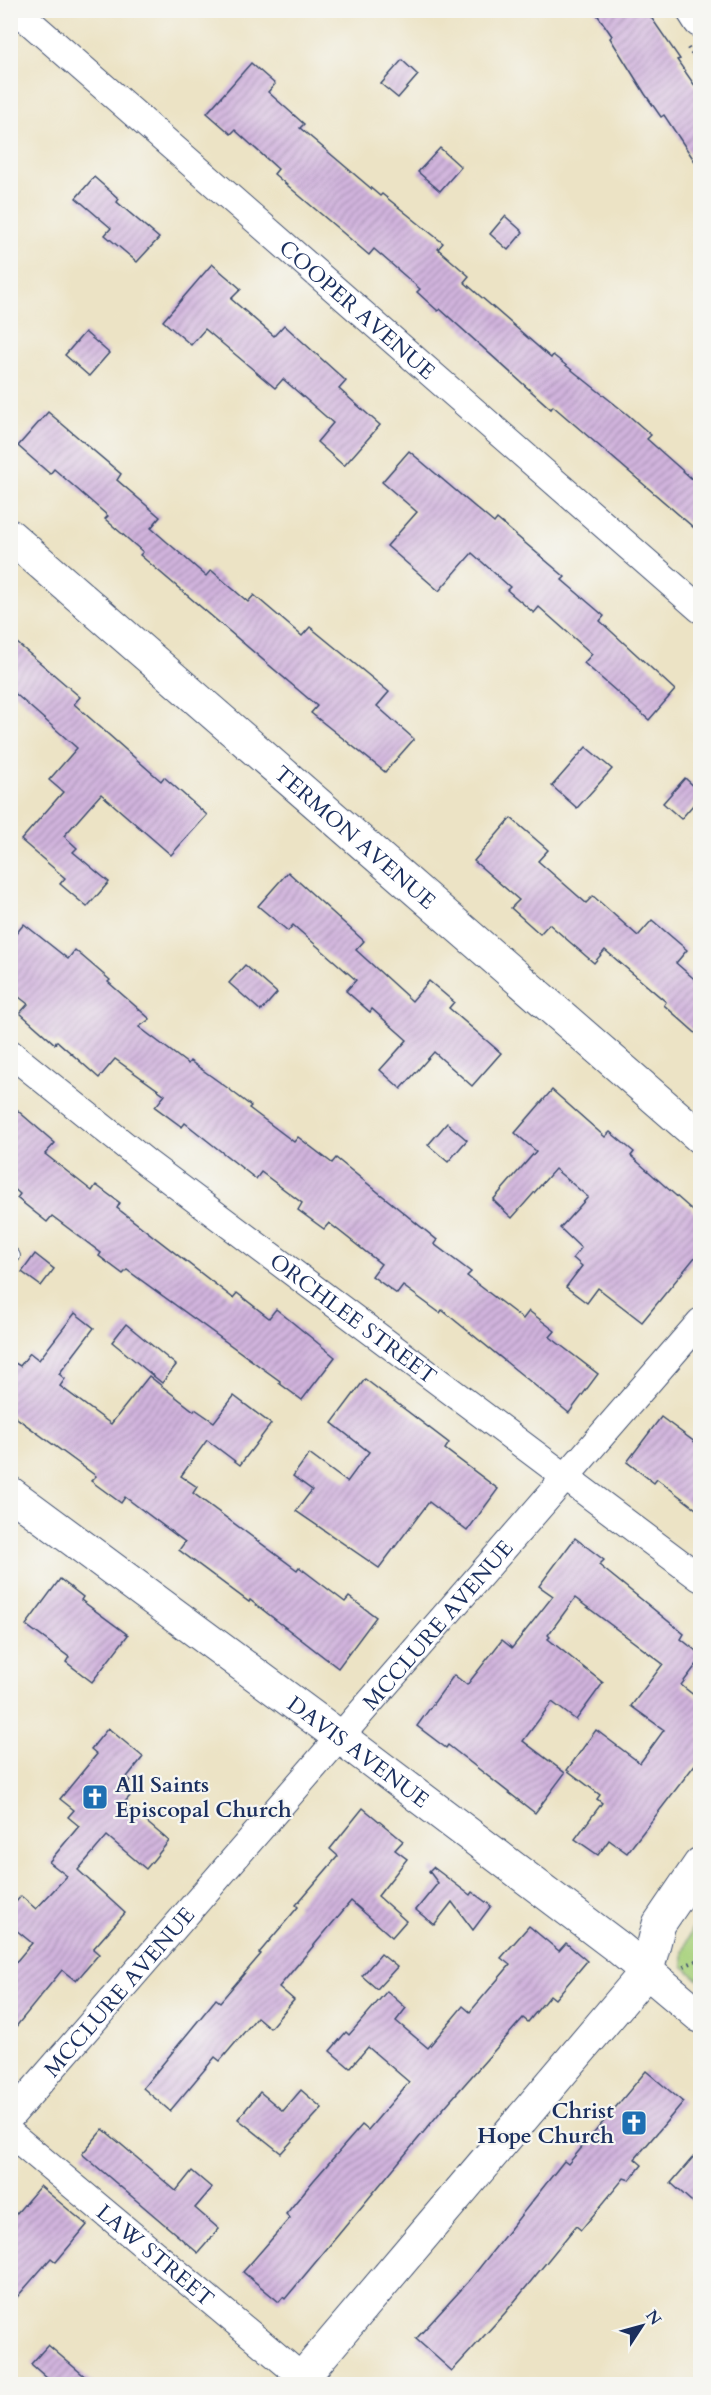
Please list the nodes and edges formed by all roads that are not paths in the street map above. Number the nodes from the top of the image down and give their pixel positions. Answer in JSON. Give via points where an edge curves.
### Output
{"nodes":[{"id":1,"x":16,"y":10,"type":"edge"},
{"id":2,"x":693,"y":10,"type":"edge"},
{"id":3,"x":700,"y":21,"type":"edge"},
{"id":4,"x":10,"y":536,"type":"edge"},
{"id":5,"x":700,"y":609,"type":"edge"},
{"id":6,"x":10,"y":1053,"type":"edge"},
{"id":7,"x":700,"y":1137,"type":"edge"},
{"id":8,"x":700,"y":1322,"type":"edge"},
{"id":9,"x":566,"y":1477,"type":"junction"},
{"id":10,"x":10,"y":1493,"type":"edge"},
{"id":11,"x":700,"y":1578,"type":"edge"},
{"id":12,"x":341,"y":1737,"type":"junction"},
{"id":13,"x":700,"y":1864,"type":"edge"},
{"id":14,"x":646,"y":1971,"type":"junction"},
{"id":15,"x":700,"y":2016,"type":"edge"},
{"id":16,"x":10,"y":2117,"type":"edge"},
{"id":17,"x":10,"y":2133,"type":"edge"},
{"id":18,"x":300,"y":2381,"type":"edge"}],
"edges":[{"from":1,"to":5,"type":"street","name":"COOPER AVENUE"},
{"from":2,"to":3,"type":"street"},
{"from":4,"to":7,"type":"street","name":"TERMON AVENUE"},
{"from":6,"to":9,"type":"street","name":"ORCHLEE STREET","via":[[147,1163]]},
{"from":8,"to":9,"type":"street","name":"MCCLURE AVENUE"},
{"from":9,"to":11,"type":"street","name":"ORCHLEE STREET"},
{"from":9,"to":12,"type":"street","name":"MCCLURE AVENUE"},
{"from":10,"to":12,"type":"street","name":"DAVIS AVENUE"},
{"from":12,"to":14,"type":"street","name":"DAVIS AVENUE"},
{"from":12,"to":16,"type":"street","name":"MCCLURE AVENUE"},
{"from":13,"to":14,"type":"street","via":[[659,1924]]},
{"from":14,"to":15,"type":"street","name":"DAVIS AVENUE"},
{"from":14,"to":18,"type":"street"},
{"from":17,"to":18,"type":"street","name":"LAW STREET"}]}
